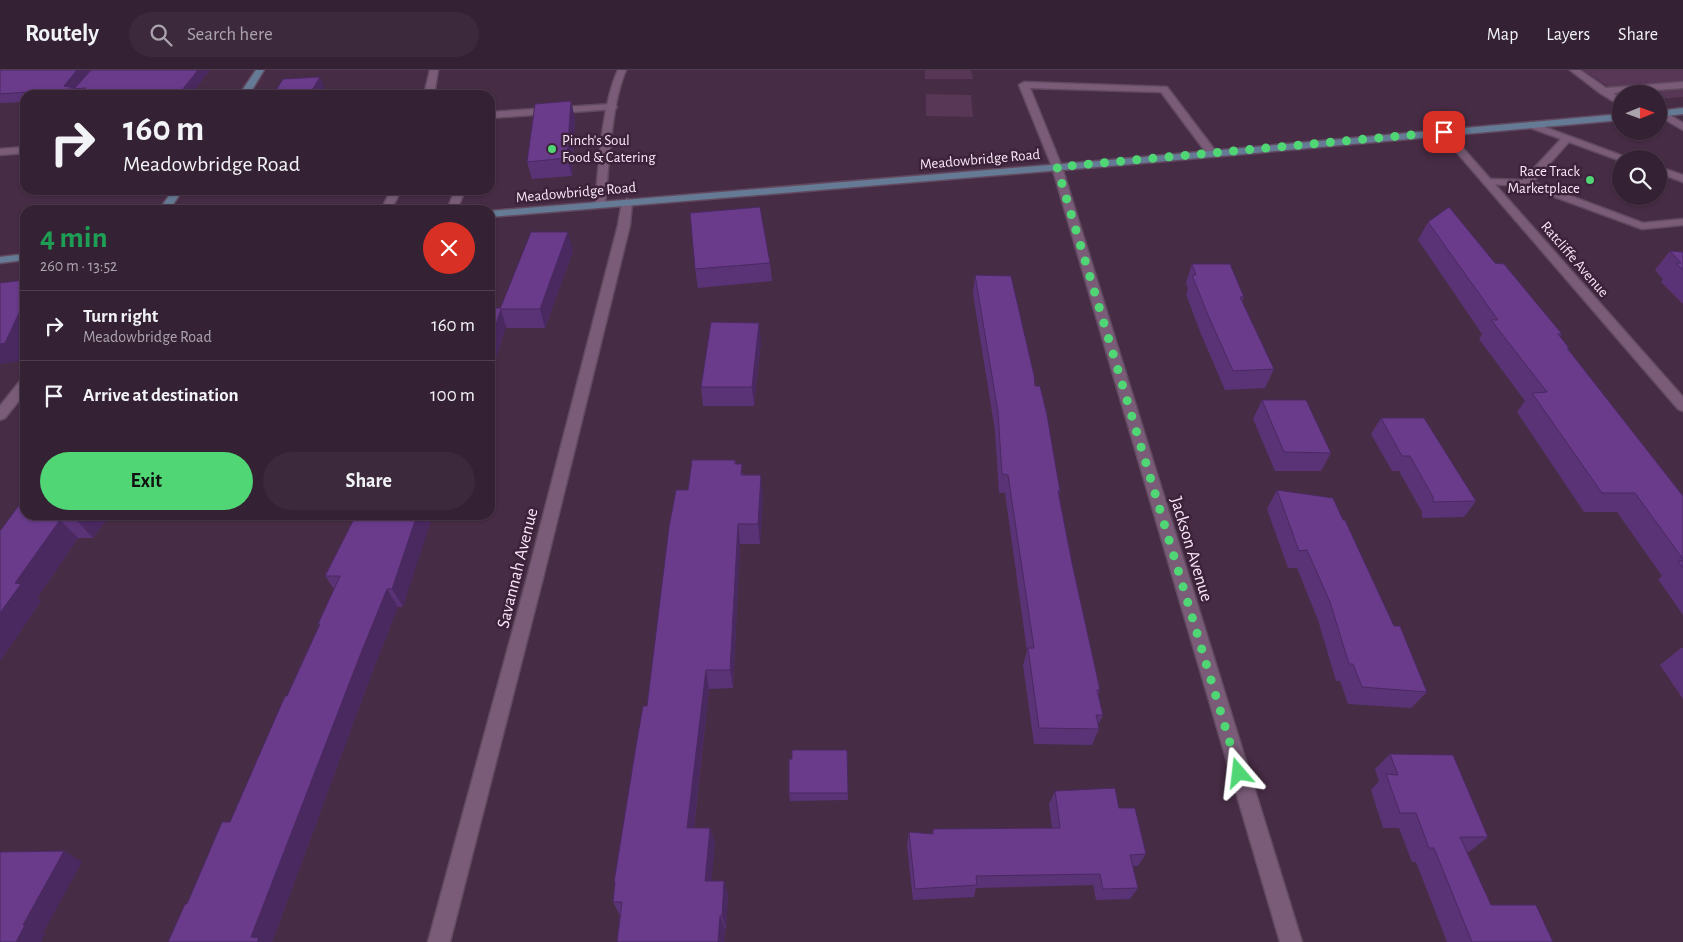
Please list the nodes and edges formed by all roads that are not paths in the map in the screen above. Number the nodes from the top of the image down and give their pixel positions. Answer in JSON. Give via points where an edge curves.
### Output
{"nodes":[{"id":1,"x":260,"y":70,"type":"edge"},
{"id":2,"x":434,"y":70,"type":"edge"},
{"id":3,"x":622,"y":70,"type":"edge"},
{"id":4,"x":1574,"y":70,"type":"edge"},
{"id":5,"x":1683,"y":84,"type":"edge"},
{"id":6,"x":247,"y":90,"type":"edge"},
{"id":7,"x":429,"y":90,"type":"edge"},
{"id":8,"x":1604,"y":90,"type":"junction"},
{"id":9,"x":1612,"y":96,"type":"edge"},
{"id":10,"x":612,"y":107,"type":"junction"},
{"id":11,"x":1683,"y":112,"type":"edge"},
{"id":12,"x":1668,"y":113,"type":"edge"},
{"id":13,"x":495,"y":115,"type":"edge"},
{"id":14,"x":1612,"y":118,"type":"edge"},
{"id":15,"x":1668,"y":119,"type":"edge"},
{"id":16,"x":1531,"y":125,"type":"junction"},
{"id":17,"x":1683,"y":127,"type":"edge"},
{"id":18,"x":1444,"y":132,"type":"junction"},
{"id":19,"x":1567,"y":138,"type":"junction"},
{"id":20,"x":20,"y":150,"type":"edge"},
{"id":21,"x":0,"y":152,"type":"edge"},
{"id":22,"x":1212,"y":153,"type":"junction"},
{"id":23,"x":1612,"y":154,"type":"edge"},
{"id":24,"x":1057,"y":167,"type":"junction"},
{"id":25,"x":1667,"y":173,"type":"edge"},
{"id":26,"x":1683,"y":179,"type":"edge"},
{"id":27,"x":1488,"y":182,"type":"junction"},
{"id":28,"x":1526,"y":183,"type":"junction"},
{"id":29,"x":627,"y":202,"type":"junction"},
{"id":30,"x":600,"y":204,"type":"junction"},
{"id":31,"x":495,"y":214,"type":"edge"},
{"id":32,"x":1683,"y":222,"type":"edge"},
{"id":33,"x":20,"y":258,"type":"edge"},
{"id":34,"x":0,"y":260,"type":"edge"},
{"id":35,"x":20,"y":390,"type":"edge"},
{"id":36,"x":1683,"y":406,"type":"edge"},
{"id":37,"x":0,"y":415,"type":"edge"},
{"id":38,"x":439,"y":942,"type":"edge"},
{"id":39,"x":1290,"y":942,"type":"edge"}],
"edges":[{"from":1,"to":6,"type":"main road"},
{"from":2,"to":7,"type":"street"},
{"from":3,"to":10,"type":"street"},
{"from":4,"to":8,"type":"street"},
{"from":5,"to":8,"type":"street"},
{"from":8,"to":9,"type":"street"},
{"from":10,"to":13,"type":"street"},
{"from":10,"to":30,"type":"street"},
{"from":11,"to":12,"type":"main road"},
{"from":14,"to":16,"type":"main road","name":"Meadowbridge Road"},
{"from":15,"to":17,"type":"street"},
{"from":16,"to":18,"type":"main road","name":"Meadowbridge Road"},
{"from":16,"to":19,"type":"street"},
{"from":18,"to":22,"type":"main road","name":"Meadowbridge Road"},
{"from":18,"to":27,"type":"street","name":"Ratcliffe Avenue"},
{"from":19,"to":23,"type":"street"},
{"from":19,"to":28,"type":"street"},
{"from":20,"to":21,"type":"street"},
{"from":22,"to":24,"type":"main road","name":"Meadowbridge Road"},
{"from":22,"to":24,"type":"street","name":"Jackson Avenue","via":[[1164,89],[1024,85]]},
{"from":24,"to":29,"type":"main road","name":"Meadowbridge Road"},
{"from":24,"to":39,"type":"street","name":"Jackson Avenue"},
{"from":25,"to":26,"type":"street"},
{"from":27,"to":28,"type":"street"},
{"from":27,"to":36,"type":"street","name":"Ratcliffe Avenue"},
{"from":28,"to":32,"type":"street","via":[[1642,226]]},
{"from":29,"to":30,"type":"main road","name":"Meadowbridge Road"},
{"from":29,"to":38,"type":"street","name":"Savannah Avenue","via":[[624,225],[539,565]]},
{"from":30,"to":31,"type":"main road","name":"Meadowbridge Road"},
{"from":33,"to":34,"type":"main road"},
{"from":35,"to":37,"type":"street"}]}
